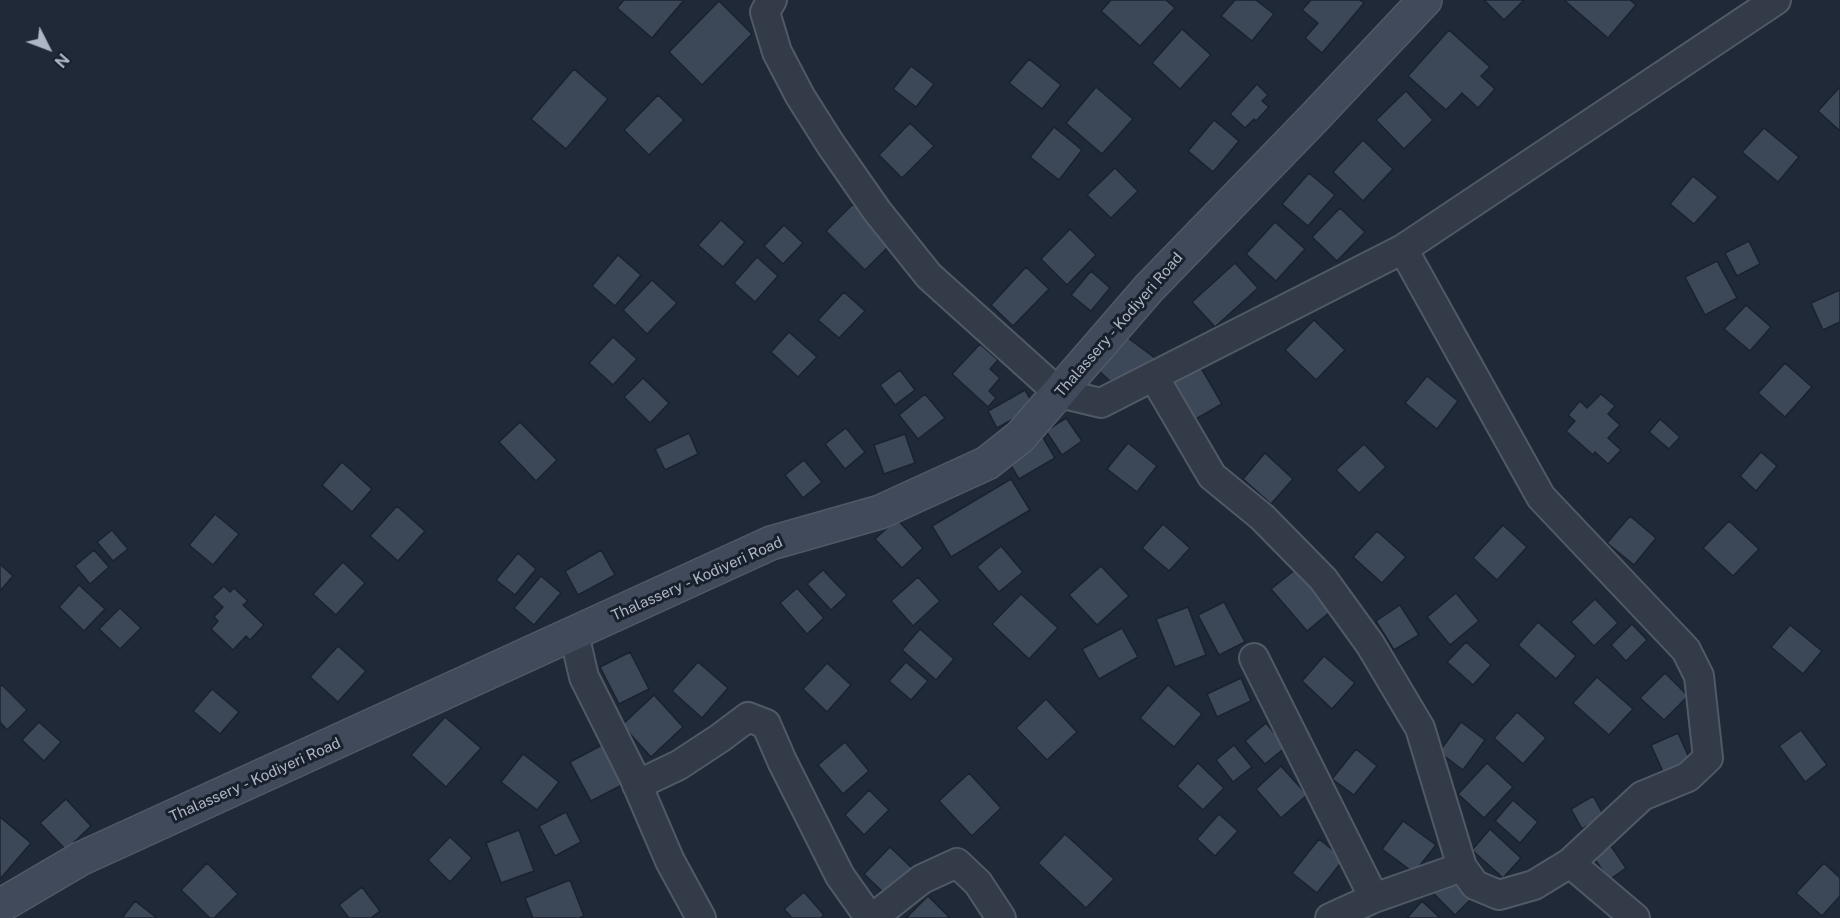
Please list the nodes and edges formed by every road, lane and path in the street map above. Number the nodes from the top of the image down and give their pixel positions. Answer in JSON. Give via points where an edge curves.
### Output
{"nodes":[{"id":1,"x":772,"y":0,"type":"edge"},
{"id":2,"x":1425,"y":0,"type":"edge"},
{"id":3,"x":1776,"y":0,"type":"edge"},
{"id":4,"x":1403,"y":249,"type":"junction"},
{"id":5,"x":1154,"y":377,"type":"junction"},
{"id":6,"x":1059,"y":393,"type":"junction"},
{"id":7,"x":574,"y":634,"type":"junction"},
{"id":8,"x":1254,"y":658,"type":"dead end"},
{"id":9,"x":637,"y":785,"type":"junction"},
{"id":10,"x":1570,"y":863,"type":"junction"},
{"id":11,"x":1462,"y":867,"type":"junction"},
{"id":12,"x":1374,"y":898,"type":"junction"},
{"id":13,"x":0,"y":906,"type":"edge"},
{"id":14,"x":701,"y":918,"type":"edge"},
{"id":15,"x":1001,"y":918,"type":"edge"},
{"id":16,"x":1330,"y":918,"type":"edge"},
{"id":17,"x":1635,"y":918,"type":"edge"}],
"edges":[{"from":1,"to":6,"type":"street","via":[[765,12],[777,52],[800,96],[877,211],[929,276]]},
{"from":2,"to":6,"type":"main road","name":"Thalassery - Kodiyeri Road","via":[[1149,288]]},
{"from":3,"to":4,"type":"street"},
{"from":4,"to":5,"type":"street"},
{"from":4,"to":10,"type":"street","via":[[1541,497],[1686,650],[1699,676],[1708,758],[1688,777],[1642,796]]},
{"from":5,"to":6,"type":"street","via":[[1101,403]]},
{"from":5,"to":11,"type":"street","via":[[1212,476],[1262,517],[1323,579],[1370,644],[1420,728]]},
{"from":6,"to":7,"type":"main road","name":"Thalassery - Kodiyeri Road","via":[[1020,437],[987,463],[880,512],[771,543]]},
{"from":7,"to":9,"type":"street","via":[[584,677]]},
{"from":7,"to":13,"type":"main road","name":"Thalassery - Kodiyeri Road","via":[[80,859]]},
{"from":8,"to":12,"type":"street"},
{"from":9,"to":14,"type":"street","via":[[670,861]]},
{"from":9,"to":15,"type":"street","via":[[679,765],[748,717],[766,724],[840,876],[867,914],[879,914],[922,879],[957,863],[978,883]]},
{"from":10,"to":11,"type":"street","via":[[1534,885],[1499,895],[1475,885]]},
{"from":10,"to":17,"type":"street"},
{"from":11,"to":12,"type":"street"},
{"from":12,"to":16,"type":"street"}]}
